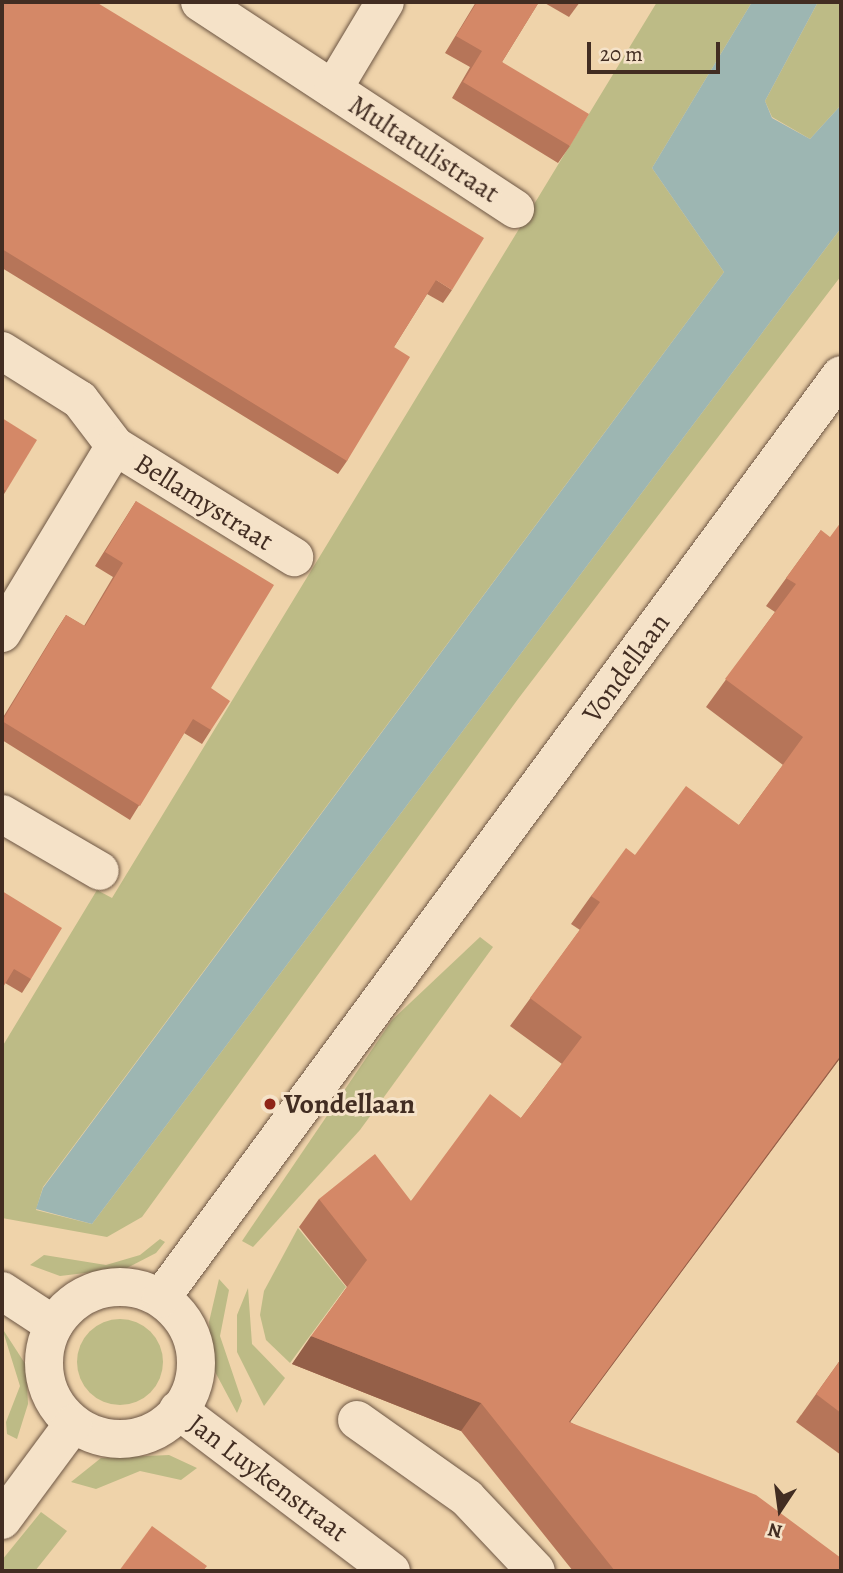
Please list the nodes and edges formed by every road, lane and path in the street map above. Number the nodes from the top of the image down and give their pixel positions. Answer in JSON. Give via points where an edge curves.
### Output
{"nodes":[{"id":1,"x":200,"y":2,"type":"edge"},
{"id":2,"x":385,"y":2,"type":"edge"},
{"id":3,"x":333,"y":89,"type":"junction"},
{"id":4,"x":516,"y":209,"type":"dead end"},
{"id":5,"x":2,"y":351,"type":"edge"},
{"id":6,"x":835,"y":398,"type":"edge"},
{"id":7,"x":114,"y":446,"type":"junction"},
{"id":8,"x":294,"y":557,"type":"dead end"},
{"id":9,"x":2,"y":633,"type":"edge"},
{"id":10,"x":2,"y":814,"type":"edge"},
{"id":11,"x":100,"y":871,"type":"dead end"},
{"id":12,"x":2,"y":1290,"type":"edge"},
{"id":13,"x":161,"y":1298,"type":"junction"},
{"id":14,"x":54,"y":1325,"type":"junction"},
{"id":15,"x":178,"y":1410,"type":"junction"},
{"id":16,"x":357,"y":1420,"type":"dead end"},
{"id":17,"x":73,"y":1424,"type":"junction"},
{"id":18,"x":2,"y":1520,"type":"edge"},
{"id":19,"x":391,"y":1571,"type":"edge"},
{"id":20,"x":536,"y":1571,"type":"edge"}],
"edges":[{"from":1,"to":3,"type":"street","name":"Multatulistraat"},
{"from":2,"to":3,"type":"street","name":"Multatulistraat"},
{"from":3,"to":4,"type":"street","name":"Multatulistraat"},
{"from":5,"to":7,"type":"street","name":"Bellamystraat","via":[[79,400]]},
{"from":6,"to":13,"type":"street","name":"Vondellaan"},
{"from":7,"to":8,"type":"street","name":"Bellamystraat"},
{"from":7,"to":9,"type":"street","name":"Bellamystraat"},
{"from":10,"to":11,"type":"street"},
{"from":12,"to":14,"type":"street"},
{"from":13,"to":14,"type":"street","via":[[139,1289],[93,1291]]},
{"from":13,"to":15,"type":"street","via":[[180,1316],[197,1364],[192,1389]]},
{"from":14,"to":17,"type":"street","via":[[44,1347],[44,1376],[54,1402]]},
{"from":15,"to":17,"type":"street","via":[[157,1431],[129,1439],[99,1437]]},
{"from":15,"to":19,"type":"street","name":"Jan Luykenstraat"},
{"from":16,"to":20,"type":"street","via":[[467,1498]]},
{"from":17,"to":18,"type":"street"}]}
